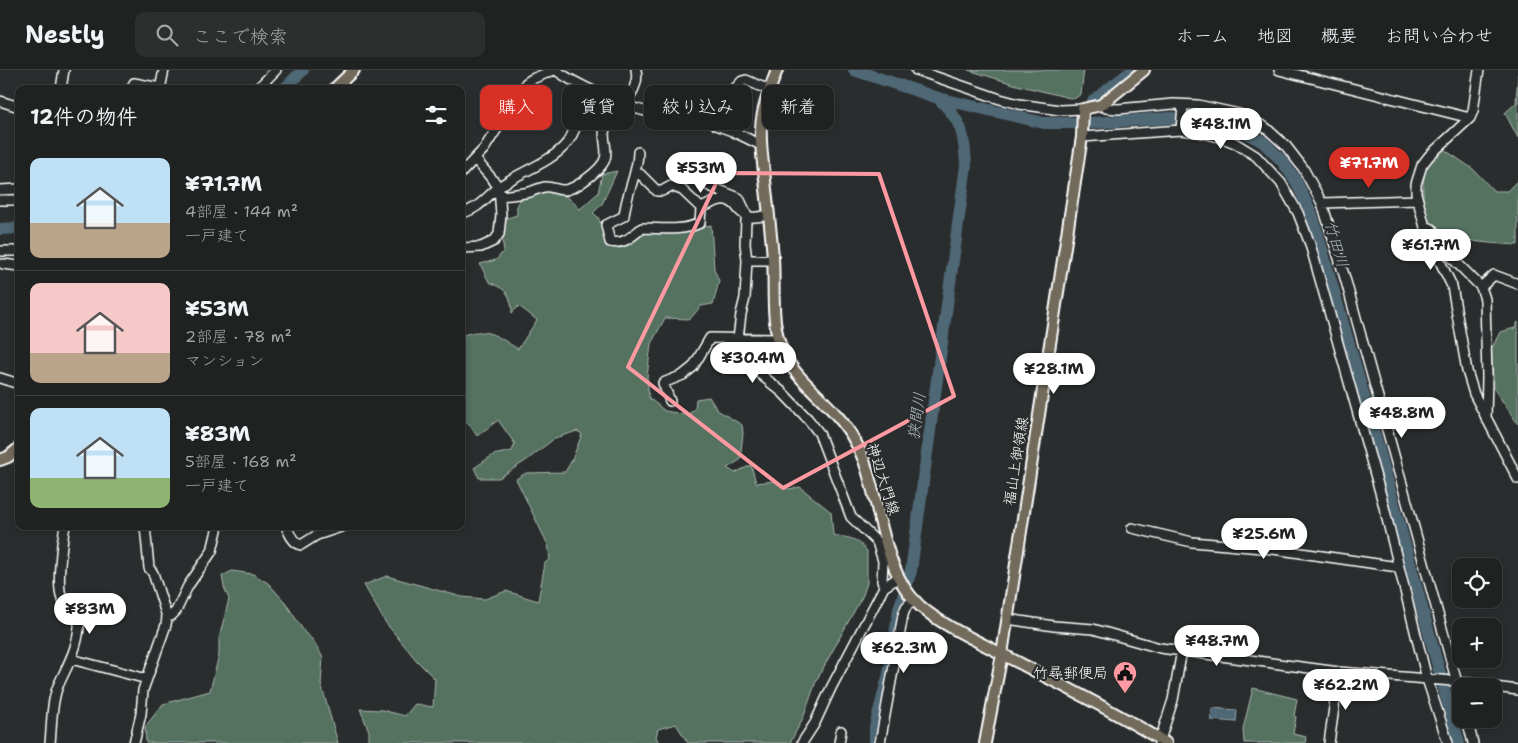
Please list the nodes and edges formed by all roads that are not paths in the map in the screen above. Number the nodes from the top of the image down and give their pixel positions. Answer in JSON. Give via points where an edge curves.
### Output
{"nodes":[{"id":1,"x":64,"y":70,"type":"edge"},
{"id":2,"x":164,"y":70,"type":"edge"},
{"id":3,"x":276,"y":70,"type":"edge"},
{"id":4,"x":354,"y":70,"type":"edge"},
{"id":5,"x":555,"y":70,"type":"edge"},
{"id":6,"x":636,"y":70,"type":"edge"},
{"id":7,"x":777,"y":70,"type":"edge"},
{"id":8,"x":916,"y":70,"type":"edge"},
{"id":9,"x":1144,"y":70,"type":"edge"},
{"id":10,"x":1279,"y":70,"type":"edge"},
{"id":11,"x":1479,"y":70,"type":"edge"},
{"id":12,"x":62,"y":85,"type":"edge"},
{"id":13,"x":133,"y":85,"type":"edge"},
{"id":14,"x":144,"y":85,"type":"edge"},
{"id":15,"x":161,"y":85,"type":"edge"},
{"id":16,"x":261,"y":85,"type":"edge"},
{"id":17,"x":338,"y":85,"type":"edge"},
{"id":18,"x":582,"y":85,"type":"edge"},
{"id":19,"x":634,"y":85,"type":"edge"},
{"id":20,"x":738,"y":85,"type":"edge"},
{"id":21,"x":771,"y":85,"type":"edge"},
{"id":22,"x":762,"y":87,"type":"edge"},
{"id":23,"x":0,"y":101,"type":"edge"},
{"id":24,"x":1101,"y":105,"type":"junction"},
{"id":25,"x":1183,"y":106,"type":"junction"},
{"id":26,"x":15,"y":107,"type":"edge"},
{"id":27,"x":1082,"y":111,"type":"junction"},
{"id":28,"x":1470,"y":118,"type":"junction"},
{"id":29,"x":762,"y":127,"type":"edge"},
{"id":30,"x":1181,"y":129,"type":"junction"},
{"id":31,"x":573,"y":130,"type":"edge"},
{"id":32,"x":604,"y":130,"type":"edge"},
{"id":33,"x":727,"y":130,"type":"edge"},
{"id":34,"x":732,"y":132,"type":"joint"},
{"id":35,"x":1082,"y":136,"type":"junction"},
{"id":36,"x":761,"y":144,"type":"junction"},
{"id":37,"x":638,"y":152,"type":"dead end"},
{"id":38,"x":474,"y":160,"type":"junction"},
{"id":39,"x":690,"y":168,"type":"dead end"},
{"id":40,"x":465,"y":169,"type":"edge"},
{"id":41,"x":636,"y":172,"type":"junction"},
{"id":42,"x":15,"y":189,"type":"edge"},
{"id":43,"x":0,"y":190,"type":"edge"},
{"id":44,"x":499,"y":192,"type":"junction"},
{"id":45,"x":0,"y":200,"type":"edge"},
{"id":46,"x":15,"y":200,"type":"edge"},
{"id":47,"x":1418,"y":200,"type":"junction"},
{"id":48,"x":1322,"y":203,"type":"junction"},
{"id":49,"x":701,"y":208,"type":"junction"},
{"id":50,"x":465,"y":212,"type":"edge"},
{"id":51,"x":769,"y":215,"type":"junction"},
{"id":52,"x":748,"y":217,"type":"junction"},
{"id":53,"x":1425,"y":226,"type":"junction"},
{"id":54,"x":465,"y":248,"type":"edge"},
{"id":55,"x":0,"y":251,"type":"edge"},
{"id":56,"x":15,"y":251,"type":"edge"},
{"id":57,"x":747,"y":260,"type":"junction"},
{"id":58,"x":773,"y":260,"type":"junction"},
{"id":59,"x":3,"y":264,"type":"dead end"},
{"id":60,"x":15,"y":266,"type":"edge"},
{"id":61,"x":1518,"y":284,"type":"edge"},
{"id":62,"x":1480,"y":288,"type":"junction"},
{"id":63,"x":778,"y":338,"type":"junction"},
{"id":64,"x":738,"y":339,"type":"junction"},
{"id":65,"x":0,"y":378,"type":"edge"},
{"id":66,"x":15,"y":383,"type":"edge"},
{"id":67,"x":670,"y":401,"type":"dead end"},
{"id":68,"x":1486,"y":419,"type":"junction"},
{"id":69,"x":15,"y":452,"type":"edge"},
{"id":70,"x":0,"y":460,"type":"edge"},
{"id":71,"x":1518,"y":480,"type":"edge"},
{"id":72,"x":1132,"y":528,"type":"dead end"},
{"id":73,"x":65,"y":530,"type":"edge"},
{"id":74,"x":145,"y":530,"type":"edge"},
{"id":75,"x":217,"y":530,"type":"edge"},
{"id":76,"x":288,"y":530,"type":"edge"},
{"id":77,"x":332,"y":530,"type":"edge"},
{"id":78,"x":1398,"y":567,"type":"junction"},
{"id":79,"x":900,"y":579,"type":"junction"},
{"id":80,"x":884,"y":587,"type":"junction"},
{"id":81,"x":912,"y":597,"type":"junction"},
{"id":82,"x":167,"y":617,"type":"junction"},
{"id":83,"x":1007,"y":619,"type":"junction"},
{"id":84,"x":1182,"y":650,"type":"junction"},
{"id":85,"x":1002,"y":654,"type":"junction"},
{"id":86,"x":71,"y":659,"type":"junction"},
{"id":87,"x":1339,"y":672,"type":"junction"},
{"id":88,"x":1454,"y":678,"type":"edge"},
{"id":89,"x":147,"y":679,"type":"junction"},
{"id":90,"x":1429,"y":679,"type":"junction"},
{"id":91,"x":1452,"y":681,"type":"edge"},
{"id":92,"x":1502,"y":688,"type":"edge"},
{"id":93,"x":1518,"y":690,"type":"edge"},
{"id":94,"x":1469,"y":728,"type":"edge"},
{"id":95,"x":841,"y":731,"type":"dead end"},
{"id":96,"x":137,"y":740,"type":"edge"},
{"id":97,"x":1162,"y":742,"type":"edge"},
{"id":98,"x":50,"y":743,"type":"edge"},
{"id":99,"x":802,"y":743,"type":"edge"},
{"id":100,"x":839,"y":743,"type":"edge"},
{"id":101,"x":880,"y":743,"type":"edge"},
{"id":102,"x":985,"y":743,"type":"edge"},
{"id":103,"x":1329,"y":743,"type":"edge"},
{"id":104,"x":1446,"y":743,"type":"edge"},
{"id":105,"x":1473,"y":743,"type":"edge"}],
"edges":[{"from":1,"to":12,"type":"street"},
{"from":2,"to":15,"type":"street"},
{"from":3,"to":16,"type":"street"},
{"from":4,"to":17,"type":"main road"},
{"from":5,"to":18,"type":"street"},
{"from":5,"to":38,"type":"street","via":[[526,83]]},
{"from":6,"to":19,"type":"street"},
{"from":7,"to":21,"type":"main road","name":"神辺大門線"},
{"from":8,"to":27,"type":"street","via":[[1019,104]]},
{"from":9,"to":24,"type":"main road"},
{"from":10,"to":28,"type":"street"},
{"from":11,"to":28,"type":"street"},
{"from":13,"to":14,"type":"street"},
{"from":20,"to":22,"type":"street","via":[[746,80]]},
{"from":23,"to":26,"type":"street"},
{"from":24,"to":25,"type":"street","via":[[1118,109]]},
{"from":24,"to":27,"type":"main road"},
{"from":25,"to":30,"type":"street"},
{"from":25,"to":48,"type":"street","via":[[1198,105],[1232,112],[1265,127],[1286,146]]},
{"from":27,"to":35,"type":"main road","name":"福山上御領線"},
{"from":28,"to":47,"type":"street","via":[[1422,165],[1416,184]]},
{"from":29,"to":36,"type":"main road","name":"神辺大門線"},
{"from":30,"to":35,"type":"street"},
{"from":30,"to":78,"type":"street","via":[[1220,137],[1248,151],[1274,173],[1290,196],[1310,244]]},
{"from":31,"to":44,"type":"street","via":[[566,144]]},
{"from":32,"to":44,"type":"street","via":[[605,158],[601,166],[571,188],[565,191],[546,186],[523,193]]},
{"from":33,"to":34,"type":"street"},
{"from":34,"to":36,"type":"street"},
{"from":35,"to":83,"type":"main road","name":"福山上御領線"},
{"from":36,"to":51,"type":"main road","name":"神辺大門線"},
{"from":37,"to":41,"type":"street"},
{"from":38,"to":40,"type":"street"},
{"from":38,"to":44,"type":"street"},
{"from":39,"to":52,"type":"street","via":[[709,186],[739,198]]},
{"from":41,"to":49,"type":"street","via":[[656,191],[671,186],[679,188]]},
{"from":41,"to":49,"type":"street","via":[[625,201],[624,216],[606,225],[610,242],[626,241],[642,228],[694,226],[700,223]]},
{"from":42,"to":43,"type":"street"},
{"from":44,"to":50,"type":"street"},
{"from":44,"to":54,"type":"street","via":[[500,234],[494,241],[480,247]]},
{"from":45,"to":46,"type":"street"},
{"from":47,"to":48,"type":"street"},
{"from":47,"to":53,"type":"street"},
{"from":48,"to":88,"type":"street"},
{"from":49,"to":52,"type":"street","via":[[724,199],[734,202]]},
{"from":51,"to":52,"type":"street"},
{"from":51,"to":58,"type":"main road","name":"神辺大門線"},
{"from":52,"to":57,"type":"street"},
{"from":53,"to":62,"type":"street","via":[[1432,229],[1453,259]]},
{"from":53,"to":68,"type":"street","via":[[1452,286],[1467,371]]},
{"from":55,"to":56,"type":"street"},
{"from":57,"to":58,"type":"street"},
{"from":57,"to":64,"type":"street"},
{"from":58,"to":63,"type":"main road","name":"神辺大門線"},
{"from":59,"to":60,"type":"street"},
{"from":61,"to":62,"type":"street","via":[[1494,275]]},
{"from":62,"to":68,"type":"street","via":[[1485,299]]},
{"from":63,"to":64,"type":"street"},
{"from":63,"to":79,"type":"main road","name":"神辺大門線","via":[[790,364],[847,426],[856,442]]},
{"from":64,"to":67,"type":"street","via":[[710,338],[693,367],[662,383]]},
{"from":64,"to":80,"type":"street","via":[[743,359],[782,392],[819,433],[851,517],[877,542]]},
{"from":65,"to":66,"type":"street"},
{"from":68,"to":71,"type":"street"},
{"from":69,"to":70,"type":"main road"},
{"from":72,"to":78,"type":"street","via":[[1192,542],[1273,549]]},
{"from":73,"to":86,"type":"street","via":[[59,589],[65,604],[79,618]]},
{"from":74,"to":82,"type":"street","via":[[148,568],[153,573]]},
{"from":75,"to":82,"type":"street","via":[[212,551],[188,586],[176,611]]},
{"from":76,"to":77,"type":"street","via":[[301,545]]},
{"from":78,"to":90,"type":"street"},
{"from":79,"to":80,"type":"street"},
{"from":79,"to":81,"type":"main road","name":"神辺大門線"},
{"from":80,"to":99,"type":"street"},
{"from":81,"to":85,"type":"main road","name":"神辺大門線","via":[[925,610],[958,631]]},
{"from":81,"to":101,"type":"street","via":[[904,615]]},
{"from":82,"to":89,"type":"street"},
{"from":83,"to":84,"type":"street","via":[[1093,629],[1160,648]]},
{"from":83,"to":85,"type":"main road","name":"福山上御領線"},
{"from":84,"to":87,"type":"street"},
{"from":84,"to":97,"type":"street"},
{"from":85,"to":97,"type":"main road","name":"神辺大門線"},
{"from":85,"to":102,"type":"main road","name":"福山上御領線"},
{"from":86,"to":89,"type":"street"},
{"from":86,"to":98,"type":"street","via":[[53,705]]},
{"from":87,"to":90,"type":"street"},
{"from":87,"to":103,"type":"street"},
{"from":89,"to":96,"type":"street"},
{"from":90,"to":91,"type":"street"},
{"from":90,"to":104,"type":"street"},
{"from":92,"to":93,"type":"street"},
{"from":94,"to":105,"type":"street"},
{"from":95,"to":100,"type":"street"}]}
